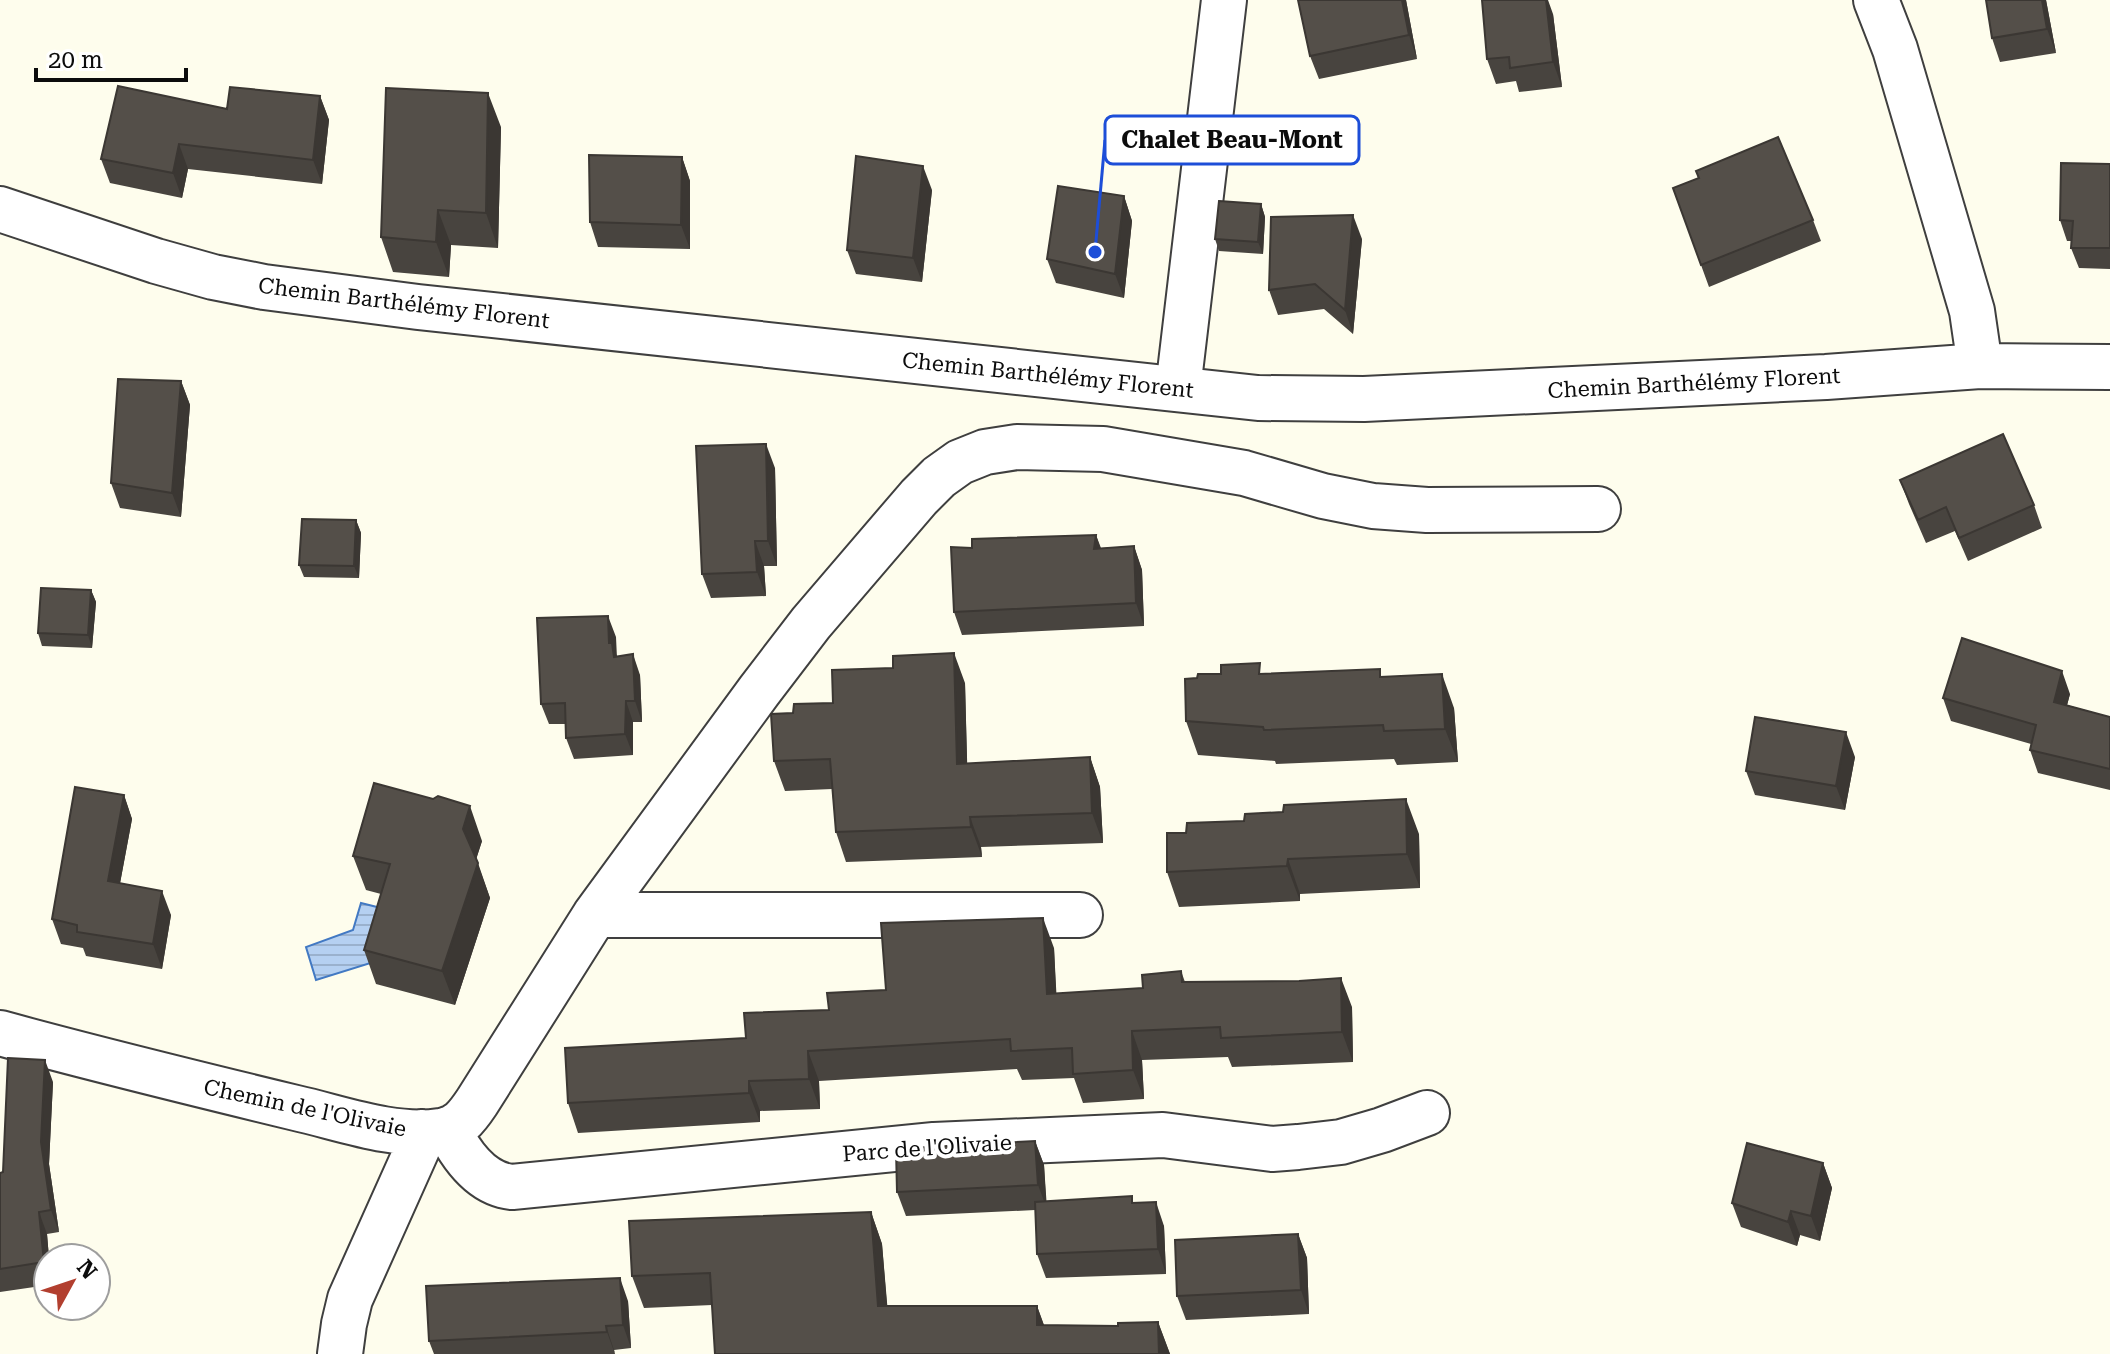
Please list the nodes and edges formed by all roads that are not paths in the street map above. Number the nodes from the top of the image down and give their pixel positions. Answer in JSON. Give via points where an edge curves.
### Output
{"nodes":[{"id":1,"x":1224,"y":0,"type":"edge"},
{"id":2,"x":1876,"y":0,"type":"edge"},
{"id":3,"x":0,"y":209,"type":"edge"},
{"id":4,"x":1980,"y":366,"type":"junction"},
{"id":5,"x":2110,"y":367,"type":"edge"},
{"id":6,"x":1178,"y":389,"type":"junction"},
{"id":7,"x":1598,"y":509,"type":"dead end"},
{"id":8,"x":595,"y":915,"type":"junction"},
{"id":9,"x":1080,"y":915,"type":"dead end"},
{"id":10,"x":0,"y":1033,"type":"edge"},
{"id":11,"x":1427,"y":1113,"type":"dead end"},
{"id":12,"x":435,"y":1131,"type":"junction"},
{"id":13,"x":340,"y":1354,"type":"edge"}],
"edges":[{"from":1,"to":6,"type":"street"},
{"from":2,"to":4,"type":"street","via":[[1972,311]]},
{"from":3,"to":6,"type":"street","name":"Chemin Barthélémy Florent","via":[[156,261],[264,287]]},
{"from":4,"to":5,"type":"street","name":"Chemin Barthélémy Florent"},
{"from":4,"to":6,"type":"street","name":"Chemin Barthélémy Florent","via":[[1364,399],[1258,398]]},
{"from":7,"to":8,"type":"street","via":[[1373,506],[1244,473],[1103,449],[985,452],[960,462],[939,477],[811,623]]},
{"from":8,"to":9,"type":"street"},
{"from":8,"to":12,"type":"street","via":[[467,1117]]},
{"from":10,"to":12,"type":"street","name":"Chemin de l'Olivaie","via":[[356,1122]]},
{"from":11,"to":12,"type":"street","name":"Parc de l'Olivaie","via":[[1341,1142],[1298,1147],[1272,1149],[1163,1135],[934,1145],[512,1187],[490,1182]]},
{"from":12,"to":13,"type":"street","via":[[419,1145],[350,1299]]}]}
